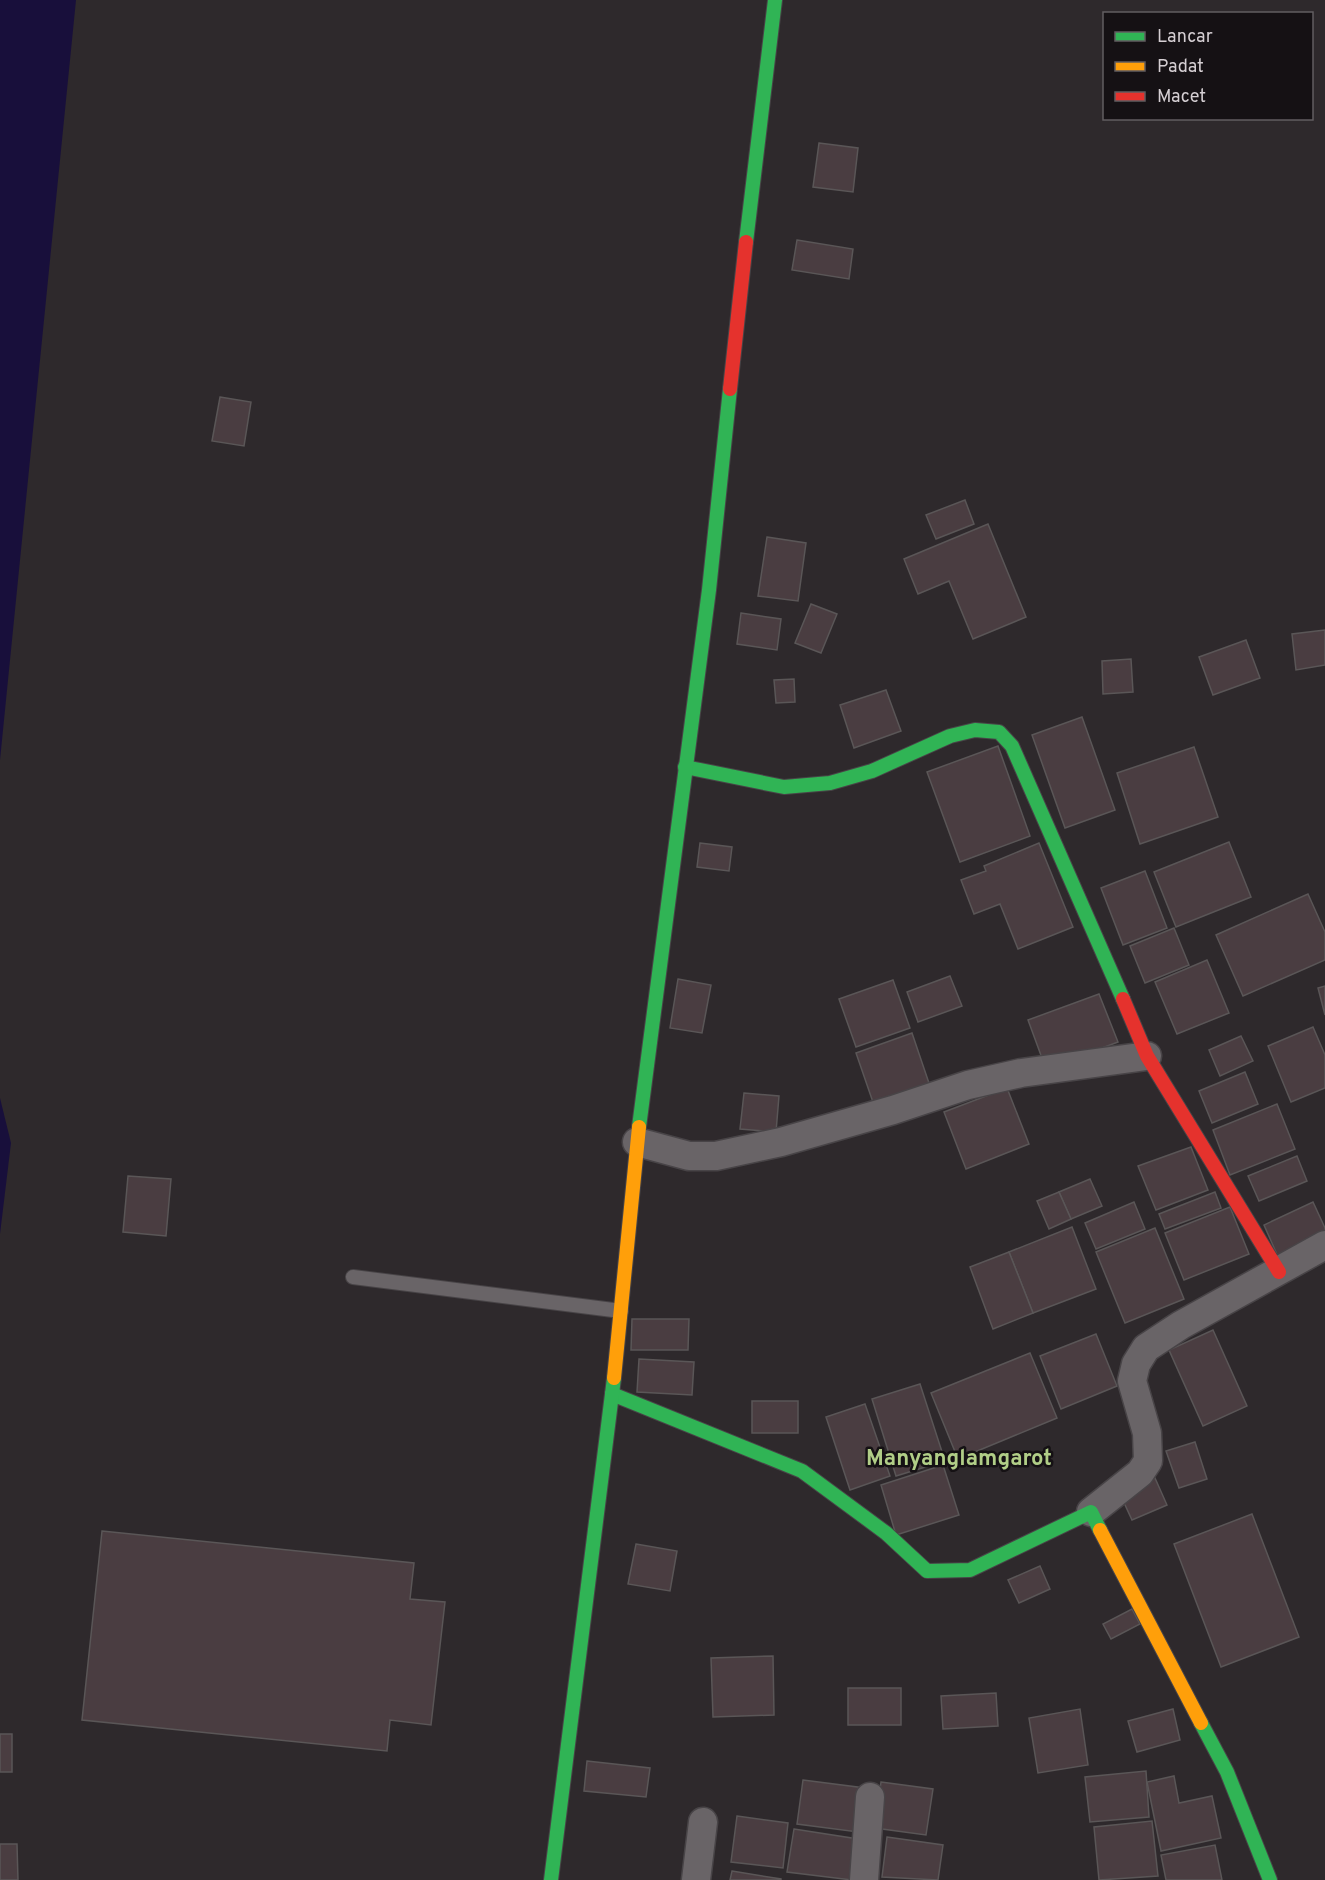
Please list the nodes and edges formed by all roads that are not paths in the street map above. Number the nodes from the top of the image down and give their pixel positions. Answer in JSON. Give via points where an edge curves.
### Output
{"nodes":[{"id":1,"x":775,"y":0,"type":"edge"},
{"id":2,"x":685,"y":767,"type":"junction"},
{"id":3,"x":1148,"y":1056,"type":"junction"},
{"id":4,"x":636,"y":1142,"type":"junction"},
{"id":5,"x":1325,"y":1245,"type":"edge"},
{"id":6,"x":1279,"y":1272,"type":"junction"},
{"id":7,"x":353,"y":1277,"type":"dead end"},
{"id":8,"x":621,"y":1311,"type":"junction"},
{"id":9,"x":612,"y":1394,"type":"junction"},
{"id":10,"x":1091,"y":1512,"type":"junction"},
{"id":11,"x":870,"y":1797,"type":"dead end"},
{"id":12,"x":703,"y":1822,"type":"dead end"},
{"id":13,"x":551,"y":1880,"type":"edge"},
{"id":14,"x":696,"y":1880,"type":"edge"},
{"id":15,"x":864,"y":1880,"type":"edge"},
{"id":16,"x":1270,"y":1880,"type":"edge"}],
"edges":[{"from":1,"to":2,"type":"street","via":[[738,308],[710,590]]},
{"from":2,"to":3,"type":"street","via":[[784,787],[830,783],[872,771],[950,736],[975,730],[999,732],[1012,746],[1024,772]]},
{"from":2,"to":4,"type":"street"},
{"from":3,"to":4,"type":"street","via":[[968,1084],[782,1142],[716,1156],[689,1156]]},
{"from":3,"to":6,"type":"street"},
{"from":4,"to":8,"type":"street"},
{"from":5,"to":6,"type":"street"},
{"from":6,"to":10,"type":"street","via":[[1146,1348],[1132,1381],[1147,1433],[1148,1461],[1140,1473]]},
{"from":7,"to":8,"type":"lane"},
{"from":8,"to":9,"type":"street"},
{"from":9,"to":10,"type":"street","via":[[802,1471],[886,1533],[927,1571],[970,1570]]},
{"from":9,"to":13,"type":"street"},
{"from":10,"to":16,"type":"street","via":[[1227,1772]]},
{"from":11,"to":15,"type":"street"},
{"from":12,"to":14,"type":"street"}]}
